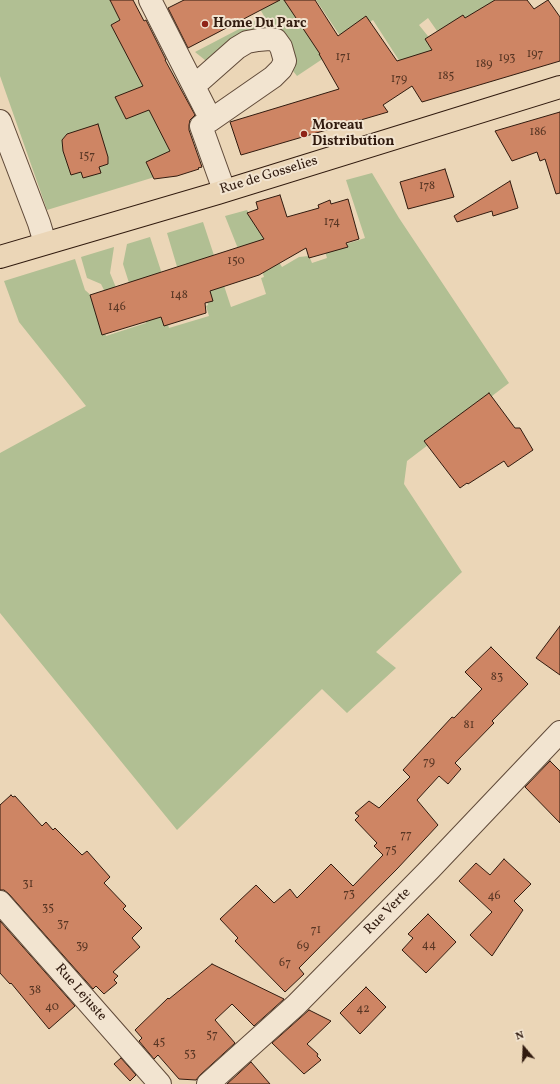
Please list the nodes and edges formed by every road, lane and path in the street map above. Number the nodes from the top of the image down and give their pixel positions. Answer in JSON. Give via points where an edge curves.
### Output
{"nodes":[{"id":1,"x":150,"y":0,"type":"edge"},
{"id":2,"x":194,"y":86,"type":"junction"},
{"id":3,"x":560,"y":87,"type":"edge"},
{"id":4,"x":211,"y":120,"type":"junction"},
{"id":5,"x":0,"y":121,"type":"edge"},
{"id":6,"x":224,"y":190,"type":"junction"},
{"id":7,"x":44,"y":243,"type":"junction"},
{"id":8,"x":0,"y":257,"type":"edge"},
{"id":9,"x":560,"y":732,"type":"edge"},
{"id":10,"x":0,"y":902,"type":"edge"},
{"id":11,"x":160,"y":1084,"type":"edge"},
{"id":12,"x":208,"y":1084,"type":"edge"}],
"edges":[{"from":1,"to":2,"type":"street"},
{"from":2,"to":4,"type":"street"},
{"from":2,"to":4,"type":"street","via":[[247,42],[276,40],[281,47],[285,61],[281,69]]},
{"from":3,"to":6,"type":"main road","name":"Rue de Gosselies"},
{"from":4,"to":6,"type":"street","via":[[201,126]]},
{"from":5,"to":7,"type":"street","via":[[39,223]]},
{"from":6,"to":7,"type":"main road","name":"Rue de Gosselies"},
{"from":7,"to":8,"type":"main road","name":"Rue de Gosselies"},
{"from":9,"to":12,"type":"street","name":"Rue Verte","via":[[296,1005]]},
{"from":10,"to":11,"type":"street","name":"Rue Lejuste"}]}
